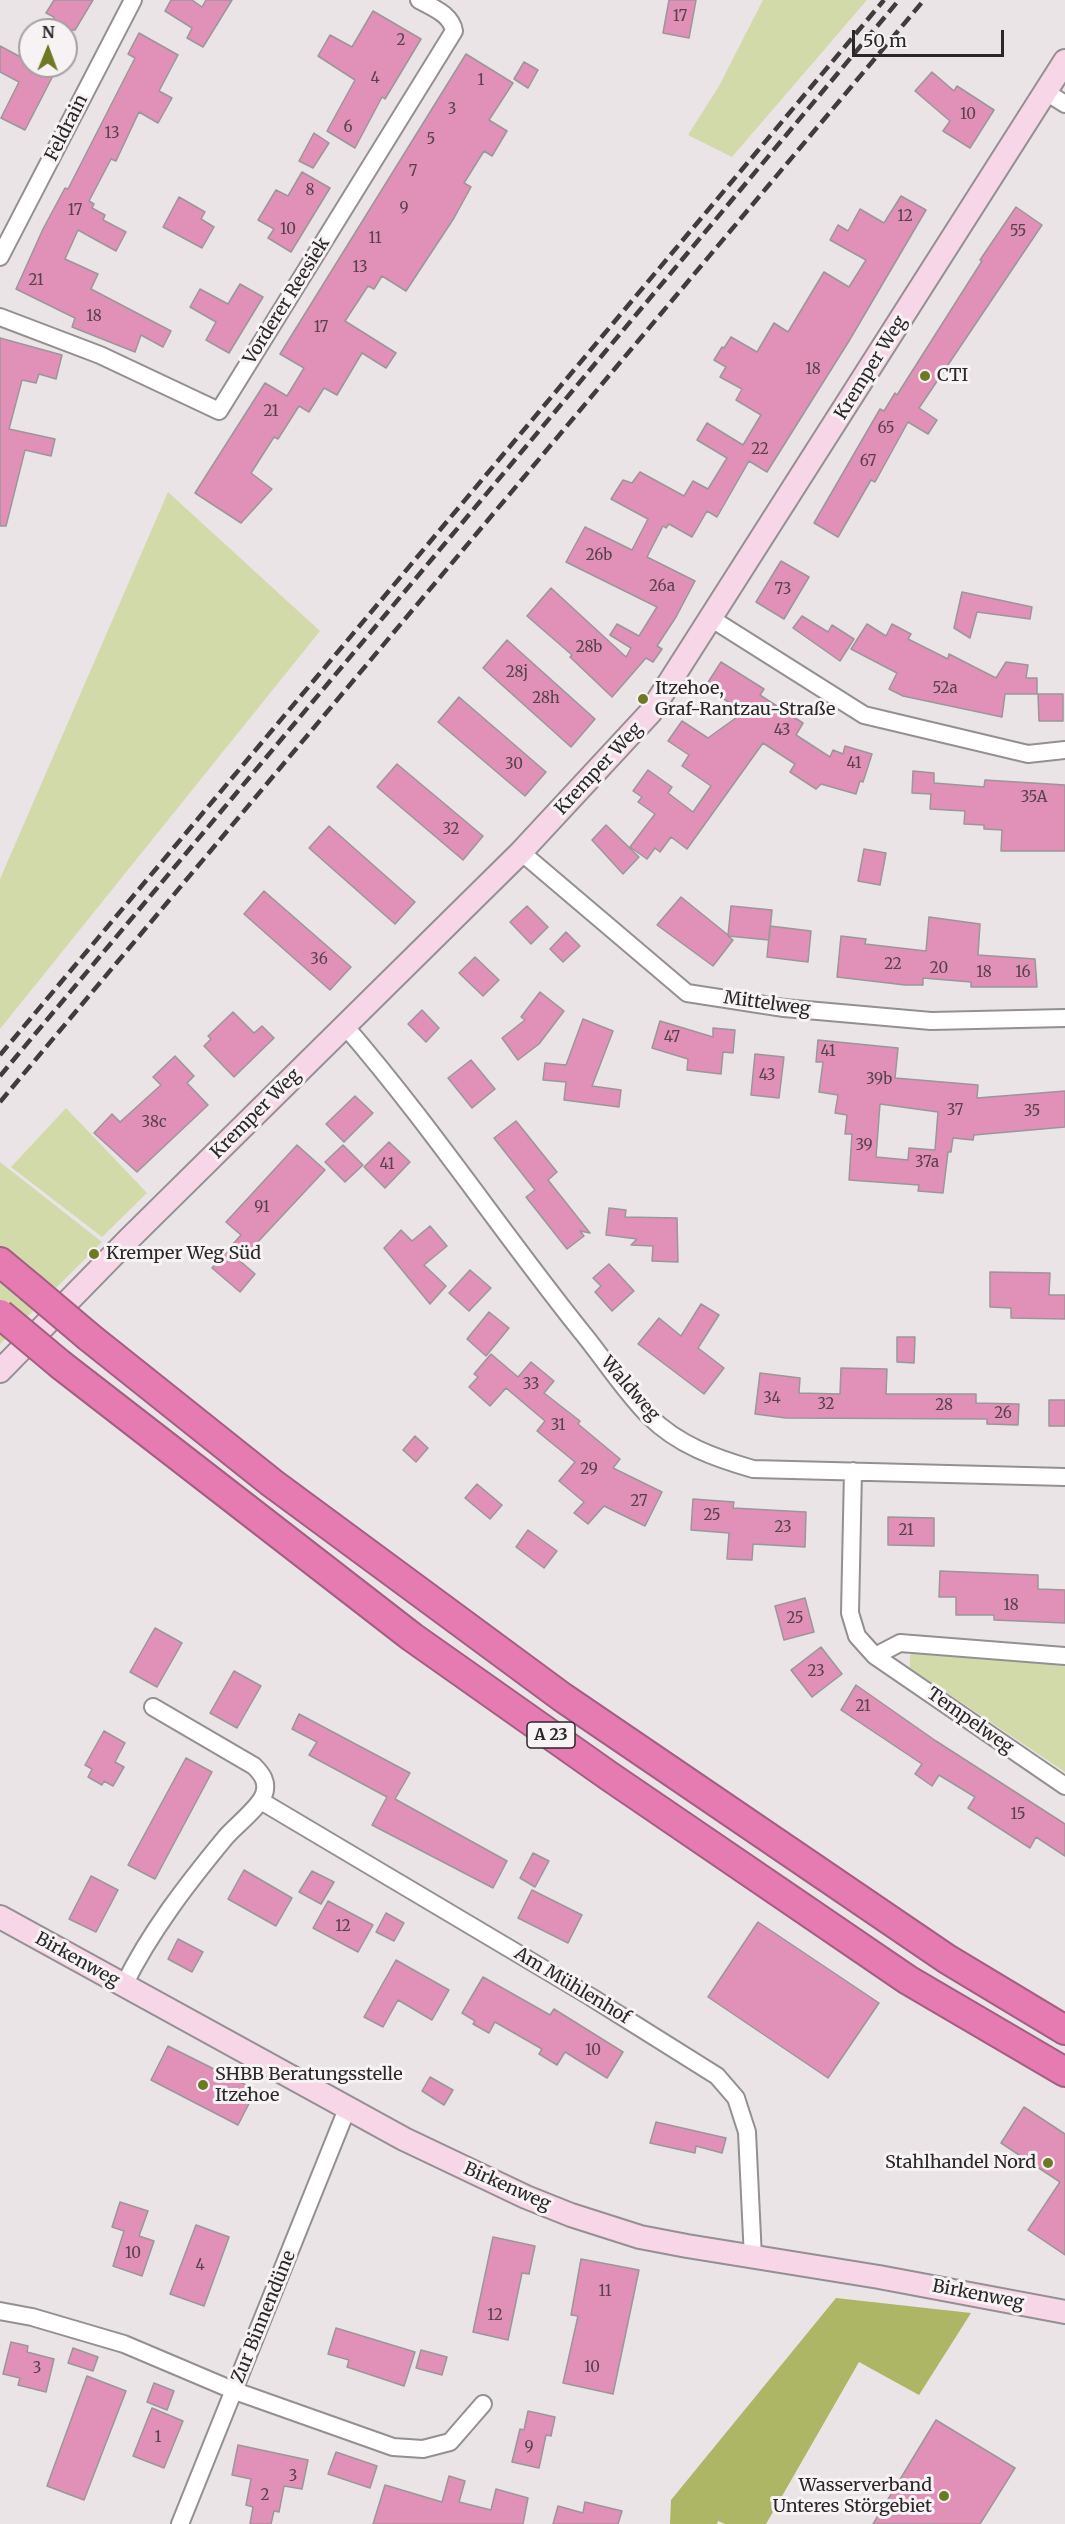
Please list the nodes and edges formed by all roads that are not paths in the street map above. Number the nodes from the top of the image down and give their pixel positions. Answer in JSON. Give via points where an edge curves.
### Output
{"nodes":[{"id":1,"x":133,"y":0,"type":"edge"},
{"id":2,"x":419,"y":0,"type":"edge"},
{"id":3,"x":1065,"y":61,"type":"edge"},
{"id":4,"x":1046,"y":92,"type":"junction"},
{"id":5,"x":1065,"y":104,"type":"edge"},
{"id":6,"x":0,"y":257,"type":"edge"},
{"id":7,"x":0,"y":317,"type":"edge"},
{"id":8,"x":712,"y":619,"type":"junction"},
{"id":9,"x":1065,"y":750,"type":"edge"},
{"id":10,"x":521,"y":852,"type":"junction"},
{"id":11,"x":1065,"y":1018,"type":"edge"},
{"id":12,"x":345,"y":1026,"type":"junction"},
{"id":13,"x":0,"y":1262,"type":"edge"},
{"id":14,"x":0,"y":1314,"type":"edge"},
{"id":15,"x":0,"y":1371,"type":"edge"},
{"id":16,"x":853,"y":1471,"type":"junction"},
{"id":17,"x":1065,"y":1477,"type":"edge"},
{"id":18,"x":875,"y":1656,"type":"junction"},
{"id":19,"x":1065,"y":1656,"type":"edge"},
{"id":20,"x":153,"y":1707,"type":"dead end"},
{"id":21,"x":1065,"y":1786,"type":"edge"},
{"id":22,"x":261,"y":1801,"type":"junction"},
{"id":23,"x":0,"y":1917,"type":"edge"},
{"id":24,"x":124,"y":1985,"type":"junction"},
{"id":25,"x":1065,"y":2030,"type":"edge"},
{"id":26,"x":1065,"y":2073,"type":"edge"},
{"id":27,"x":347,"y":2109,"type":"junction"},
{"id":28,"x":753,"y":2258,"type":"junction"},
{"id":29,"x":0,"y":2311,"type":"edge"},
{"id":30,"x":1065,"y":2312,"type":"edge"},
{"id":31,"x":235,"y":2391,"type":"junction"},
{"id":32,"x":483,"y":2404,"type":"dead end"},
{"id":33,"x":180,"y":2524,"type":"edge"}],
"edges":[{"from":1,"to":6,"type":"street","name":"Feldrain"},
{"from":2,"to":7,"type":"street","name":"Vorderer Reesiek","via":[[446,16],[454,31],[219,411],[100,355]]},
{"from":3,"to":4,"type":"street","name":"Kremper Weg"},
{"from":4,"to":5,"type":"street"},
{"from":4,"to":8,"type":"street","name":"Kremper Weg"},
{"from":8,"to":9,"type":"street","via":[[864,715],[1028,754]]},
{"from":8,"to":10,"type":"street","name":"Kremper Weg","via":[[650,713]]},
{"from":10,"to":11,"type":"street","name":"Mittelweg","via":[[687,993],[784,1008],[930,1021]]},
{"from":10,"to":12,"type":"street","name":"Kremper Weg"},
{"from":12,"to":15,"type":"street","name":"Kremper Weg"},
{"from":12,"to":16,"type":"street","name":"Waldweg","via":[[390,1078],[516,1250],[650,1416],[679,1439],[713,1458],[753,1469]]},
{"from":13,"to":25,"type":"highway","number":"A 23","bridge":true,"via":[[272,1483],[562,1697],[947,1959]]},
{"from":14,"to":26,"type":"highway","number":"A 23","bridge":true,"via":[[412,1637],[908,1980]]},
{"from":16,"to":17,"type":"street","name":"Waldweg"},
{"from":16,"to":18,"type":"street","name":"Tempelweg","via":[[850,1613],[857,1636]]},
{"from":18,"to":19,"type":"street","via":[[900,1643]]},
{"from":18,"to":21,"type":"street","name":"Tempelweg"},
{"from":20,"to":22,"type":"street","via":[[254,1766],[264,1781]]},
{"from":22,"to":24,"type":"street","via":[[225,1838],[172,1906],[139,1954]]},
{"from":22,"to":28,"type":"street","name":"Am Mühlenhof","via":[[717,2076],[735,2098],[747,2132]]},
{"from":23,"to":24,"type":"street","name":"Birkenweg"},
{"from":24,"to":27,"type":"street","name":"Birkenweg"},
{"from":27,"to":28,"type":"street","name":"Birkenweg","via":[[571,2215],[640,2237]]},
{"from":27,"to":31,"type":"street","name":"Zur Binnendüne"},
{"from":28,"to":30,"type":"street","name":"Birkenweg"},
{"from":29,"to":31,"type":"street","via":[[124,2344]]},
{"from":31,"to":32,"type":"street","via":[[393,2447],[423,2449],[450,2442]]},
{"from":31,"to":33,"type":"street","name":"Zur Binnendüne"}]}
